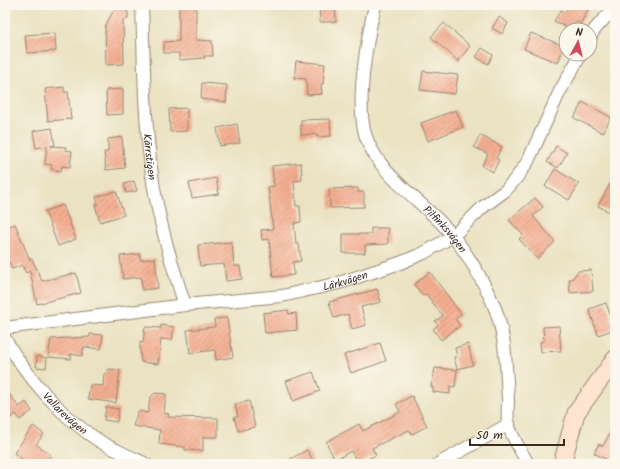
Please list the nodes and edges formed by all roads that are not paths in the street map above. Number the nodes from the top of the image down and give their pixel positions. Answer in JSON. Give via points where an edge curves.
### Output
{"nodes":[{"id":1,"x":142,"y":5,"type":"edge"},
{"id":2,"x":374,"y":5,"type":"edge"},
{"id":3,"x":615,"y":7,"type":"edge"},
{"id":4,"x":598,"y":26,"type":"edge"},
{"id":5,"x":576,"y":62,"type":"edge"},
{"id":6,"x":453,"y":236,"type":"junction"},
{"id":7,"x":185,"y":305,"type":"junction"},
{"id":8,"x":5,"y":328,"type":"edge"},
{"id":9,"x":5,"y":339,"type":"edge"},
{"id":10,"x":615,"y":359,"type":"edge"},
{"id":11,"x":508,"y":424,"type":"junction"},
{"id":12,"x":146,"y":464,"type":"edge"},
{"id":13,"x":438,"y":464,"type":"edge"},
{"id":14,"x":528,"y":464,"type":"edge"},
{"id":15,"x":562,"y":464,"type":"edge"}],
"edges":[{"from":1,"to":7,"type":"street","name":"Kärrstigen","via":[[146,120],[152,176],[164,233]]},
{"from":2,"to":6,"type":"street","name":"Pilfinksvägen","via":[[362,89],[366,136],[372,150],[386,168]]},
{"from":3,"to":4,"type":"street"},
{"from":5,"to":6,"type":"street","name":"Lärkvägen","via":[[560,91],[528,161],[517,178]]},
{"from":6,"to":7,"type":"street","name":"Lärkvägen","via":[[400,263],[321,288],[265,299]]},
{"from":6,"to":11,"type":"street","name":"Pilfinksvägen","via":[[482,282],[501,326]]},
{"from":7,"to":8,"type":"street","name":"Lärkvägen"},
{"from":9,"to":12,"type":"street","name":"Vallarevägen","via":[[26,370],[61,411],[101,442]]},
{"from":10,"to":15,"type":"street","via":[[576,413]]},
{"from":11,"to":13,"type":"street"},
{"from":11,"to":14,"type":"street","name":"Pilfinksvägen"}]}
